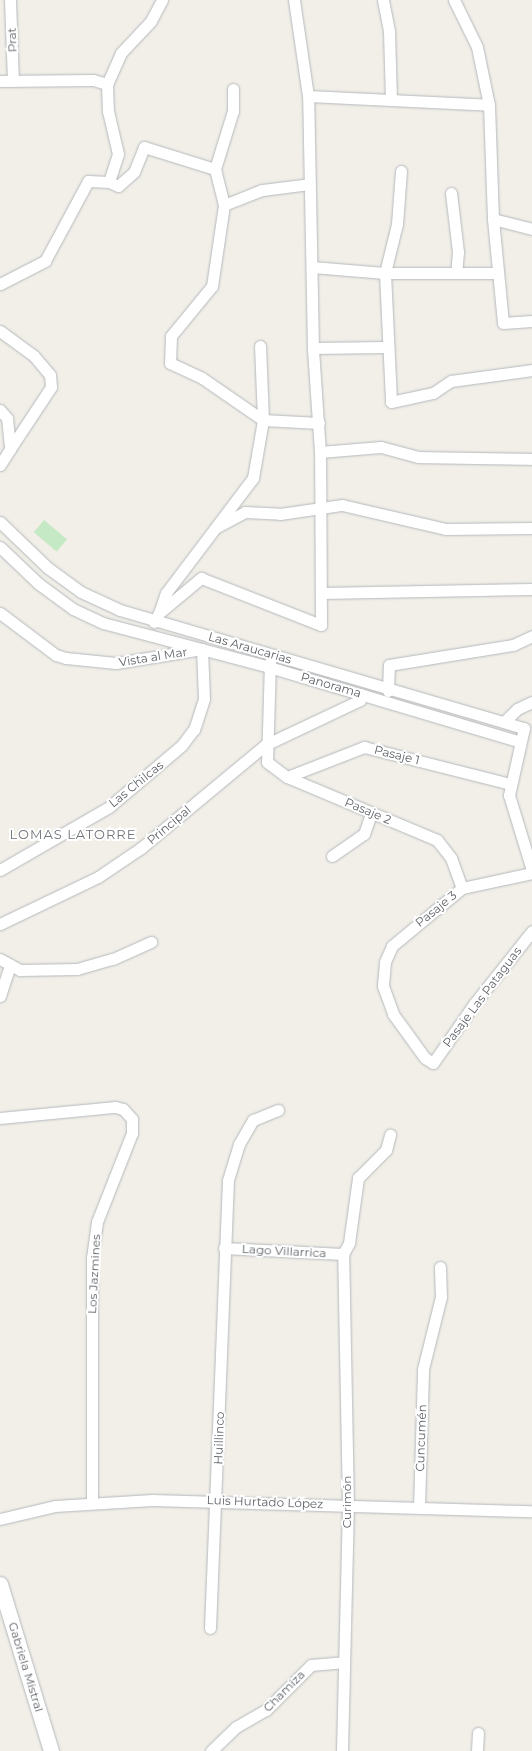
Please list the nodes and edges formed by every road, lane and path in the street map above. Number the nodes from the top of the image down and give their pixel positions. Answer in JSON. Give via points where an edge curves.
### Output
{"nodes":[{"id":1,"x":10,"y":0,"type":"edge"},
{"id":2,"x":162,"y":0,"type":"edge"},
{"id":3,"x":294,"y":0,"type":"edge"},
{"id":4,"x":383,"y":0,"type":"edge"},
{"id":5,"x":454,"y":0,"type":"edge"},
{"id":6,"x":0,"y":81,"type":"edge"},
{"id":7,"x":13,"y":81,"type":"junction"},
{"id":8,"x":108,"y":84,"type":"junction"},
{"id":9,"x":233,"y":89,"type":"dead end"},
{"id":10,"x":308,"y":96,"type":"junction"},
{"id":11,"x":391,"y":98,"type":"junction"},
{"id":12,"x":489,"y":105,"type":"junction"},
{"id":13,"x":215,"y":169,"type":"junction"},
{"id":14,"x":401,"y":171,"type":"dead end"},
{"id":15,"x":109,"y":182,"type":"junction"},
{"id":16,"x":310,"y":184,"type":"junction"},
{"id":17,"x":451,"y":193,"type":"dead end"},
{"id":18,"x":224,"y":205,"type":"junction"},
{"id":19,"x":493,"y":219,"type":"junction"},
{"id":20,"x":532,"y":229,"type":"edge"},
{"id":21,"x":312,"y":268,"type":"junction"},
{"id":22,"x":385,"y":273,"type":"junction"},
{"id":23,"x":456,"y":273,"type":"junction"},
{"id":24,"x":497,"y":273,"type":"junction"},
{"id":25,"x":0,"y":284,"type":"edge"},
{"id":26,"x":532,"y":321,"type":"edge"},
{"id":27,"x":0,"y":331,"type":"edge"},
{"id":28,"x":260,"y":346,"type":"dead end"},
{"id":29,"x":386,"y":347,"type":"junction"},
{"id":30,"x":313,"y":348,"type":"junction"},
{"id":31,"x":532,"y":370,"type":"edge"},
{"id":32,"x":0,"y":410,"type":"edge"},
{"id":33,"x":263,"y":420,"type":"junction"},
{"id":34,"x":319,"y":423,"type":"junction"},
{"id":35,"x":10,"y":449,"type":"junction"},
{"id":36,"x":320,"y":452,"type":"junction"},
{"id":37,"x":532,"y":459,"type":"edge"},
{"id":38,"x":0,"y":465,"type":"edge"},
{"id":39,"x":321,"y":508,"type":"junction"},
{"id":40,"x":0,"y":522,"type":"edge"},
{"id":41,"x":217,"y":527,"type":"junction"},
{"id":42,"x":532,"y":528,"type":"edge"},
{"id":43,"x":0,"y":547,"type":"edge"},
{"id":44,"x":532,"y":589,"type":"edge"},
{"id":45,"x":322,"y":593,"type":"junction"},
{"id":46,"x":0,"y":613,"type":"edge"},
{"id":47,"x":156,"y":617,"type":"junction"},
{"id":48,"x":532,"y":636,"type":"edge"},
{"id":49,"x":202,"y":649,"type":"junction"},
{"id":50,"x":272,"y":654,"type":"junction"},
{"id":51,"x":269,"y":668,"type":"junction"},
{"id":52,"x":388,"y":691,"type":"junction"},
{"id":53,"x":361,"y":694,"type":"junction"},
{"id":54,"x":532,"y":702,"type":"edge"},
{"id":55,"x":504,"y":722,"type":"junction"},
{"id":56,"x":520,"y":742,"type":"junction"},
{"id":57,"x":265,"y":745,"type":"junction"},
{"id":58,"x":287,"y":777,"type":"junction"},
{"id":59,"x":510,"y":784,"type":"junction"},
{"id":60,"x":371,"y":814,"type":"junction"},
{"id":61,"x":332,"y":856,"type":"dead end"},
{"id":62,"x":0,"y":870,"type":"edge"},
{"id":63,"x":532,"y":870,"type":"edge"},
{"id":64,"x":532,"y":873,"type":"edge"},
{"id":65,"x":462,"y":888,"type":"junction"},
{"id":66,"x":0,"y":924,"type":"edge"},
{"id":67,"x":532,"y":931,"type":"edge"},
{"id":68,"x":150,"y":942,"type":"dead end"},
{"id":69,"x":0,"y":959,"type":"edge"},
{"id":70,"x":10,"y":966,"type":"junction"},
{"id":71,"x":0,"y":996,"type":"edge"},
{"id":72,"x":433,"y":1063,"type":"joint"},
{"id":73,"x":278,"y":1110,"type":"dead end"},
{"id":74,"x":0,"y":1118,"type":"edge"},
{"id":75,"x":390,"y":1135,"type":"dead end"},
{"id":76,"x":224,"y":1248,"type":"junction"},
{"id":77,"x":343,"y":1254,"type":"junction"},
{"id":78,"x":440,"y":1267,"type":"dead end"},
{"id":79,"x":217,"y":1501,"type":"junction"},
{"id":80,"x":92,"y":1502,"type":"junction"},
{"id":81,"x":348,"y":1505,"type":"junction"},
{"id":82,"x":419,"y":1507,"type":"junction"},
{"id":83,"x":532,"y":1511,"type":"edge"},
{"id":84,"x":0,"y":1519,"type":"edge"},
{"id":85,"x":0,"y":1584,"type":"edge"},
{"id":86,"x":210,"y":1628,"type":"dead end"},
{"id":87,"x":343,"y":1662,"type":"junction"},
{"id":88,"x":478,"y":1733,"type":"dead end"},
{"id":89,"x":52,"y":1751,"type":"edge"},
{"id":90,"x":211,"y":1751,"type":"edge"},
{"id":91,"x":342,"y":1751,"type":"edge"},
{"id":92,"x":477,"y":1751,"type":"edge"}],
"edges":[{"from":1,"to":7,"type":"street","name":"Prat"},
{"from":2,"to":8,"type":"street","via":[[151,21],[121,53]]},
{"from":3,"to":10,"type":"street"},
{"from":4,"to":11,"type":"street","via":[[389,32]]},
{"from":5,"to":12,"type":"street","via":[[477,47]]},
{"from":6,"to":7,"type":"street"},
{"from":7,"to":8,"type":"street","via":[[93,80]]},
{"from":8,"to":15,"type":"street","via":[[108,111],[118,154]]},
{"from":9,"to":13,"type":"street","via":[[233,110]]},
{"from":10,"to":11,"type":"street"},
{"from":10,"to":16,"type":"street"},
{"from":11,"to":12,"type":"street"},
{"from":12,"to":19,"type":"street"},
{"from":13,"to":15,"type":"street","via":[[144,147],[134,172],[118,186]]},
{"from":13,"to":18,"type":"street"},
{"from":14,"to":22,"type":"street","via":[[397,224]]},
{"from":15,"to":25,"type":"street","via":[[88,181],[45,261]]},
{"from":16,"to":18,"type":"street","via":[[262,190]]},
{"from":16,"to":21,"type":"street"},
{"from":17,"to":23,"type":"street","via":[[458,252]]},
{"from":18,"to":33,"type":"street","via":[[212,286],[171,336],[170,363],[202,378]]},
{"from":19,"to":20,"type":"street"},
{"from":19,"to":24,"type":"street"},
{"from":21,"to":22,"type":"street"},
{"from":21,"to":30,"type":"street"},
{"from":22,"to":23,"type":"street"},
{"from":22,"to":29,"type":"street"},
{"from":23,"to":24,"type":"street"},
{"from":24,"to":26,"type":"street","via":[[503,323]]},
{"from":27,"to":35,"type":"street","via":[[34,356],[51,381],[51,387]]},
{"from":28,"to":33,"type":"street"},
{"from":29,"to":30,"type":"street"},
{"from":29,"to":31,"type":"street","via":[[391,402],[433,394],[451,381]]},
{"from":30,"to":34,"type":"street"},
{"from":32,"to":35,"type":"street","via":[[7,418]]},
{"from":33,"to":34,"type":"street"},
{"from":33,"to":41,"type":"street","via":[[253,478]]},
{"from":34,"to":36,"type":"street"},
{"from":35,"to":38,"type":"street"},
{"from":36,"to":37,"type":"street","via":[[381,447],[419,457]]},
{"from":36,"to":39,"type":"street"},
{"from":39,"to":41,"type":"street","via":[[280,514],[245,512]]},
{"from":39,"to":42,"type":"street","via":[[342,505],[446,529]]},
{"from":39,"to":45,"type":"street"},
{"from":40,"to":47,"type":"street","name":"Las Araucarias","via":[[48,568],[81,592]]},
{"from":41,"to":47,"type":"street","via":[[166,593]]},
{"from":43,"to":49,"type":"street","name":"Panorama","via":[[39,584],[79,612],[139,635]]},
{"from":44,"to":45,"type":"street"},
{"from":45,"to":47,"type":"street","via":[[321,624],[201,578]]},
{"from":46,"to":49,"type":"street","name":"Vista al Mar","via":[[56,656],[66,658],[116,663]]},
{"from":47,"to":50,"type":"street","name":"Las Araucarias"},
{"from":48,"to":52,"type":"street","via":[[513,645],[389,665]]},
{"from":49,"to":51,"type":"street","name":"Panorama"},
{"from":49,"to":62,"type":"street","name":"Las Chilcas","via":[[204,699],[194,729],[181,746],[109,807]]},
{"from":50,"to":51,"type":"street"},
{"from":50,"to":52,"type":"street","name":"Las Araucarias"},
{"from":51,"to":53,"type":"street","name":"Panorama"},
{"from":51,"to":57,"type":"street"},
{"from":52,"to":55,"type":"street","name":"Las Araucarias"},
{"from":53,"to":56,"type":"street","name":"Panorama"},
{"from":53,"to":57,"type":"street","name":"Principal","via":[[360,700]]},
{"from":54,"to":55,"type":"street","via":[[517,709]]},
{"from":55,"to":56,"type":"street","name":"Las Araucarias","via":[[524,728]]},
{"from":56,"to":59,"type":"street"},
{"from":57,"to":58,"type":"street","name":"Pasaje 2","via":[[267,762]]},
{"from":57,"to":66,"type":"street","name":"Principal","via":[[141,848],[110,869]]},
{"from":58,"to":59,"type":"street","name":"Pasaje 1","via":[[364,746]]},
{"from":58,"to":60,"type":"street","name":"Pasaje 2"},
{"from":59,"to":63,"type":"street","via":[[511,805]]},
{"from":60,"to":61,"type":"street","via":[[364,834]]},
{"from":60,"to":65,"type":"street","name":"Pasaje 2","via":[[437,840],[448,854]]},
{"from":64,"to":65,"type":"street","name":"Pasaje 3"},
{"from":65,"to":72,"type":"street","name":"Pasaje 3","via":[[392,946],[385,962],[383,986],[393,1014],[425,1058]]},
{"from":67,"to":72,"type":"street","name":"Pasaje Las Pataguas","via":[[474,1004]]},
{"from":68,"to":70,"type":"street","via":[[108,961],[77,969],[38,971]]},
{"from":69,"to":70,"type":"street"},
{"from":70,"to":71,"type":"street"},
{"from":73,"to":76,"type":"street","name":"Huillinco","via":[[253,1120],[239,1144],[228,1180]]},
{"from":74,"to":80,"type":"street","name":"Los Jazmines","via":[[13,1119],[115,1107],[123,1109],[132,1119],[132,1133],[96,1222],[92,1258]]},
{"from":75,"to":77,"type":"street","via":[[386,1150],[358,1178],[349,1243]]},
{"from":76,"to":77,"type":"street","name":"Lago Villarrica"},
{"from":76,"to":79,"type":"street","name":"Huillinco"},
{"from":77,"to":81,"type":"street","name":"Curimón"},
{"from":78,"to":82,"type":"street","name":"Cuncumén","via":[[441,1297],[423,1369]]},
{"from":79,"to":80,"type":"street","name":"Luis Hurtado López"},
{"from":79,"to":81,"type":"street","name":"Luis Hurtado López"},
{"from":79,"to":86,"type":"street","name":"Huillinco"},
{"from":80,"to":84,"type":"street","name":"Luis Hurtado López","via":[[55,1506]]},
{"from":81,"to":82,"type":"street","name":"Luis Hurtado López"},
{"from":81,"to":87,"type":"street","name":"Curimón"},
{"from":82,"to":83,"type":"street","name":"Luis Hurtado López"},
{"from":85,"to":89,"type":"street","name":"Gabriela Mistral"},
{"from":87,"to":90,"type":"street","name":"Chamiza","via":[[311,1665],[266,1710],[236,1727]]},
{"from":87,"to":91,"type":"street","name":"Curimón"},
{"from":88,"to":92,"type":"street"}]}
